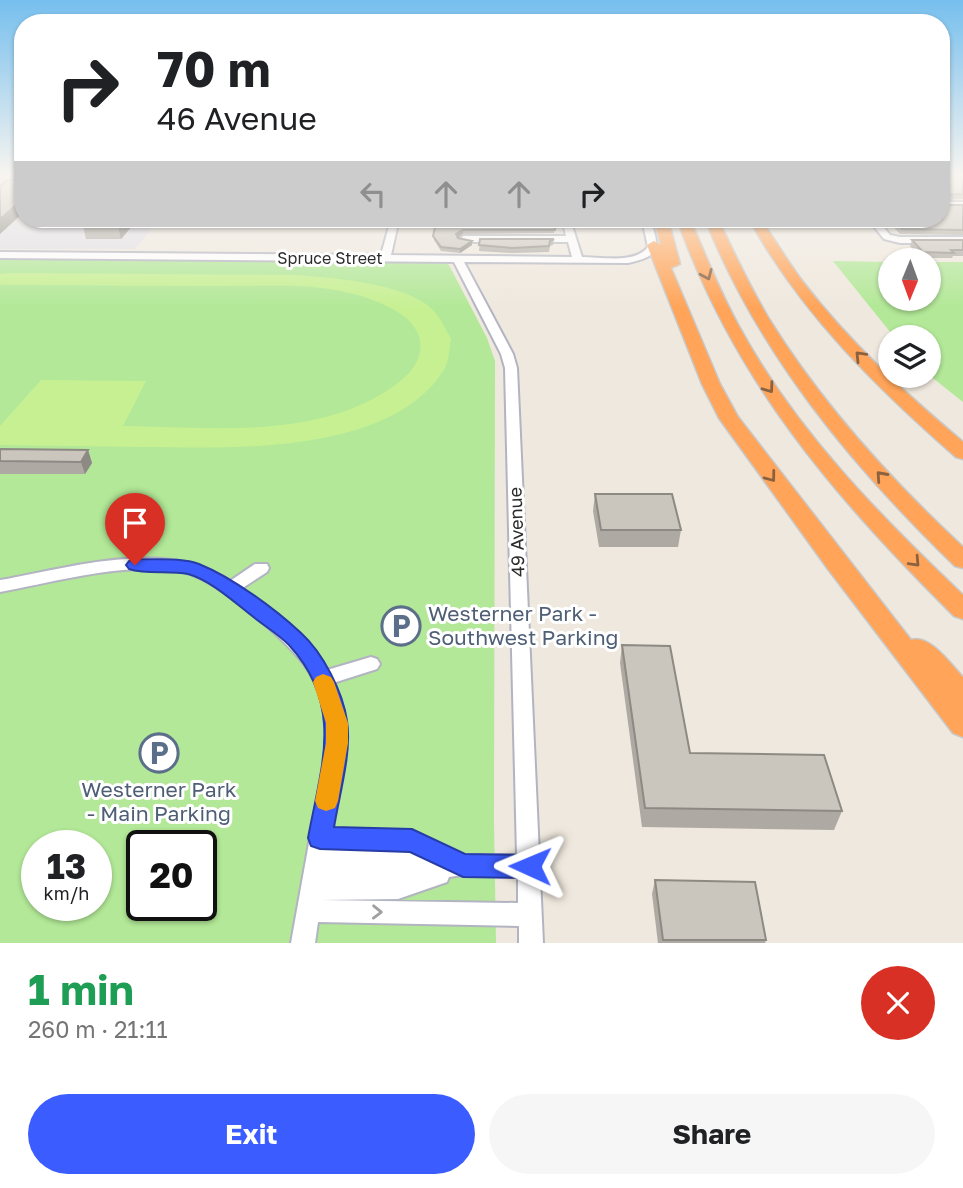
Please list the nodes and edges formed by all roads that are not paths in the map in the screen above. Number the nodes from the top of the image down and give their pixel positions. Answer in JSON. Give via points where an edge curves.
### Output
{"nodes":[{"id":1,"x":393,"y":228,"type":"edge"},
{"id":2,"x":569,"y":228,"type":"edge"},
{"id":3,"x":649,"y":228,"type":"edge"},
{"id":4,"x":663,"y":228,"type":"edge"},
{"id":5,"x":687,"y":228,"type":"edge"},
{"id":6,"x":715,"y":228,"type":"edge"},
{"id":7,"x":761,"y":228,"type":"edge"},
{"id":8,"x":880,"y":228,"type":"edge"},
{"id":9,"x":464,"y":239,"type":"edge"},
{"id":10,"x":572,"y":239,"type":"junction"},
{"id":11,"x":963,"y":240,"type":"edge"},
{"id":12,"x":654,"y":245,"type":"junction"},
{"id":13,"x":0,"y":255,"type":"edge"},
{"id":14,"x":385,"y":258,"type":"junction"},
{"id":15,"x":458,"y":259,"type":"junction"},
{"id":16,"x":578,"y":260,"type":"junction"},
{"id":17,"x":691,"y":332,"type":"junction"},
{"id":18,"x":963,"y":453,"type":"edge"},
{"id":19,"x":963,"y":560,"type":"edge"},
{"id":20,"x":836,"y":563,"type":"junction"},
{"id":21,"x":261,"y":568,"type":"dead end"},
{"id":22,"x":0,"y":586,"type":"edge"},
{"id":23,"x":230,"y":589,"type":"junction"},
{"id":24,"x":963,"y":610,"type":"edge"},
{"id":25,"x":371,"y":664,"type":"dead end"},
{"id":26,"x":322,"y":679,"type":"junction"},
{"id":27,"x":963,"y":695,"type":"edge"},
{"id":28,"x":963,"y":725,"type":"edge"},
{"id":29,"x":463,"y":865,"type":"junction"},
{"id":30,"x":530,"y":866,"type":"junction"},
{"id":31,"x":315,"y":872,"type":"junction"},
{"id":32,"x":530,"y":915,"type":"junction"},
{"id":33,"x":303,"y":943,"type":"edge"},
{"id":34,"x":531,"y":943,"type":"edge"}],
"edges":[{"from":1,"to":14,"type":"street"},
{"from":2,"to":10,"type":"street"},
{"from":3,"to":12,"type":"street"},
{"from":4,"to":17,"type":"highway"},
{"from":5,"to":24,"type":"highway","one_way":true,"via":[[733,330],[759,373],[834,475]]},
{"from":19,"to":6,"type":"highway","one_way":true,"via":[[883,479],[805,385],[760,318]]},
{"from":18,"to":7,"type":"highway","one_way":true,"via":[[820,312]]},
{"from":8,"to":11,"type":"street","via":[[887,237],[900,240]]},
{"from":9,"to":10,"type":"street"},
{"from":10,"to":16,"type":"street"},
{"from":12,"to":16,"type":"street","name":"Spruce Street","via":[[647,256]]},
{"from":12,"to":17,"type":"highway"},
{"from":13,"to":14,"type":"street","name":"Spruce Street"},
{"from":14,"to":15,"type":"street","name":"Spruce Street"},
{"from":15,"to":16,"type":"street","name":"Spruce Street"},
{"from":15,"to":30,"type":"street","name":"49 Avenue","via":[[511,368]]},
{"from":17,"to":20,"type":"highway","one_way":true,"via":[[729,418]]},
{"from":20,"to":27,"type":"highway"},
{"from":20,"to":28,"type":"highway"},
{"from":21,"to":23,"type":"street"},
{"from":22,"to":23,"type":"street","via":[[135,565],[192,568]]},
{"from":23,"to":26,"type":"street","via":[[295,639]]},
{"from":25,"to":26,"type":"street"},
{"from":26,"to":31,"type":"street","via":[[337,723],[337,743]]},
{"from":29,"to":30,"type":"street"},
{"from":29,"to":31,"type":"street","via":[[424,856]]},
{"from":29,"to":31,"type":"street","via":[[398,888]]},
{"from":30,"to":32,"type":"street","name":"49 Avenue"},
{"from":31,"to":32,"type":"street","one_way":true},
{"from":31,"to":33,"type":"street"},
{"from":32,"to":34,"type":"street","name":"49 Avenue"}]}
